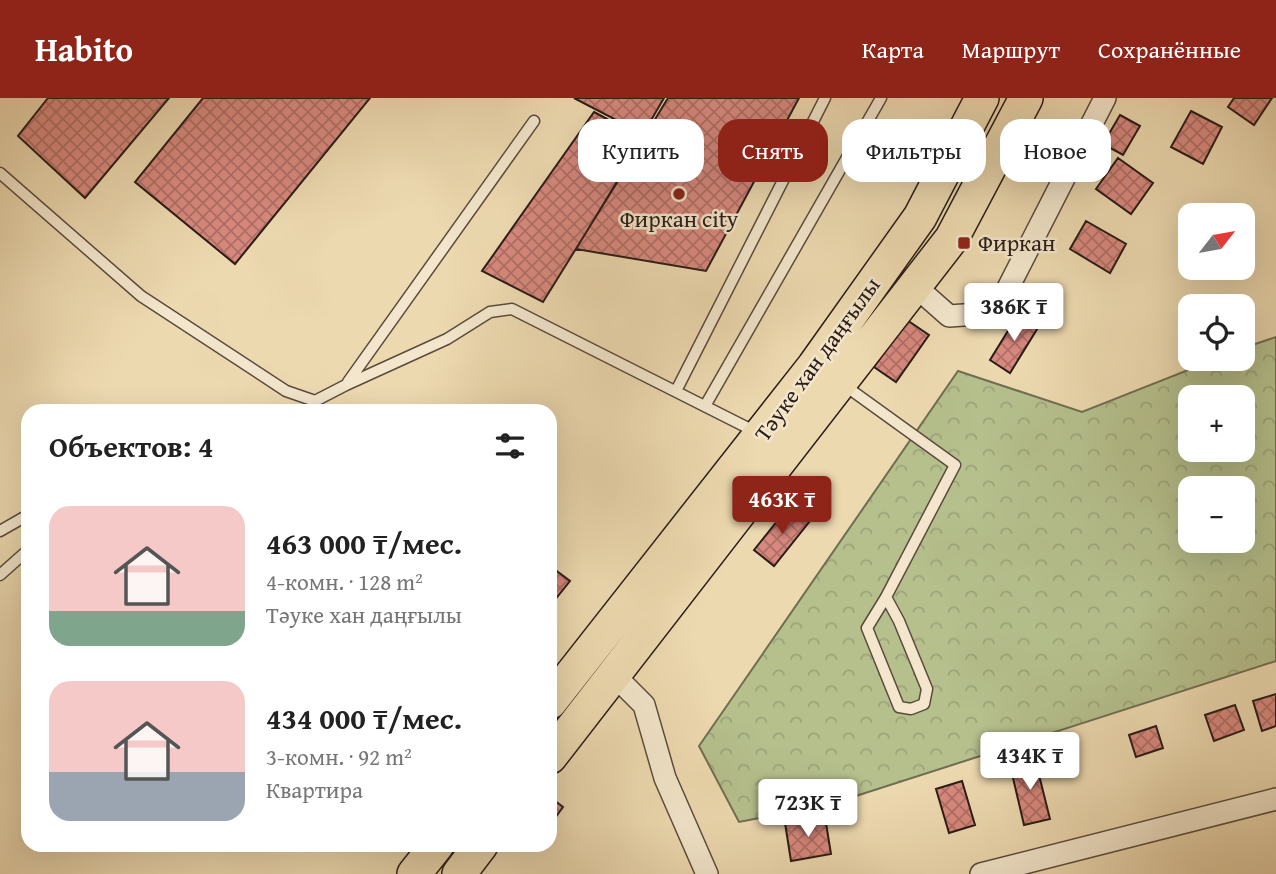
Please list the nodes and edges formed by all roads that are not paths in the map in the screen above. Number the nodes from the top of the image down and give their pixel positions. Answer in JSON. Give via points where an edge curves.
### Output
{"nodes":[{"id":1,"x":825,"y":98,"type":"edge"},
{"id":2,"x":881,"y":98,"type":"edge"},
{"id":3,"x":982,"y":98,"type":"edge"},
{"id":4,"x":1026,"y":98,"type":"edge"},
{"id":5,"x":1105,"y":98,"type":"edge"},
{"id":6,"x":534,"y":121,"type":"dead end"},
{"id":7,"x":0,"y":173,"type":"edge"},
{"id":8,"x":915,"y":286,"type":"junction"},
{"id":9,"x":842,"y":382,"type":"junction"},
{"id":10,"x":346,"y":385,"type":"junction"},
{"id":11,"x":676,"y":391,"type":"junction"},
{"id":12,"x":315,"y":401,"type":"junction"},
{"id":13,"x":313,"y":404,"type":"edge"},
{"id":14,"x":705,"y":406,"type":"junction"},
{"id":15,"x":775,"y":444,"type":"junction"},
{"id":16,"x":21,"y":519,"type":"edge"},
{"id":17,"x":0,"y":531,"type":"edge"},
{"id":18,"x":21,"y":556,"type":"edge"},
{"id":19,"x":0,"y":575,"type":"edge"},
{"id":20,"x":886,"y":597,"type":"junction"},
{"id":21,"x":614,"y":675,"type":"junction"},
{"id":22,"x":557,"y":693,"type":"edge"},
{"id":23,"x":557,"y":702,"type":"edge"},
{"id":24,"x":582,"y":716,"type":"junction"},
{"id":25,"x":557,"y":748,"type":"edge"},
{"id":26,"x":1276,"y":799,"type":"edge"},
{"id":27,"x":431,"y":852,"type":"edge"},
{"id":28,"x":475,"y":852,"type":"edge"},
{"id":29,"x":414,"y":874,"type":"edge"},
{"id":30,"x":458,"y":874,"type":"edge"},
{"id":31,"x":707,"y":874,"type":"edge"},
{"id":32,"x":982,"y":874,"type":"edge"}],
"edges":[{"from":1,"to":11,"type":"lane"},
{"from":2,"to":14,"type":"lane"},
{"from":3,"to":15,"type":"main road","name":"Тәуке хан даңғылы","via":[[920,217]]},
{"from":4,"to":8,"type":"main road","name":"Тәуке хан даңғылы","via":[[952,238]]},
{"from":5,"to":8,"type":"street","via":[[1007,290],[978,314],[949,316]]},
{"from":6,"to":10,"type":"lane"},
{"from":7,"to":12,"type":"lane","via":[[141,296],[286,391]]},
{"from":8,"to":9,"type":"main road","name":"Тәуке хан даңғылы"},
{"from":9,"to":15,"type":"main road","name":"Тәуке хан даңғылы"},
{"from":9,"to":20,"type":"lane","via":[[955,465]]},
{"from":10,"to":11,"type":"lane","via":[[447,339],[490,312],[512,309]]},
{"from":10,"to":12,"type":"lane"},
{"from":11,"to":14,"type":"lane"},
{"from":12,"to":13,"type":"lane"},
{"from":14,"to":15,"type":"lane"},
{"from":15,"to":21,"type":"main road","name":"Тәуке хан даңғылы"},
{"from":15,"to":22,"type":"main road","name":"Тәуке хан даңғылы"},
{"from":16,"to":17,"type":"lane"},
{"from":18,"to":19,"type":"lane"},
{"from":20,"to":20,"type":"lane","via":[[927,689],[924,704],[911,709],[900,707],[867,628]]},
{"from":21,"to":24,"type":"main road","name":"Тәуке хан даңғылы"},
{"from":21,"to":31,"type":"street","via":[[643,705],[666,778]]},
{"from":23,"to":24,"type":"main road"},
{"from":24,"to":25,"type":"main road","name":"Тәуке хан даңғылы"},
{"from":26,"to":32,"type":"street"},
{"from":27,"to":29,"type":"main road"},
{"from":28,"to":30,"type":"main road"}]}
